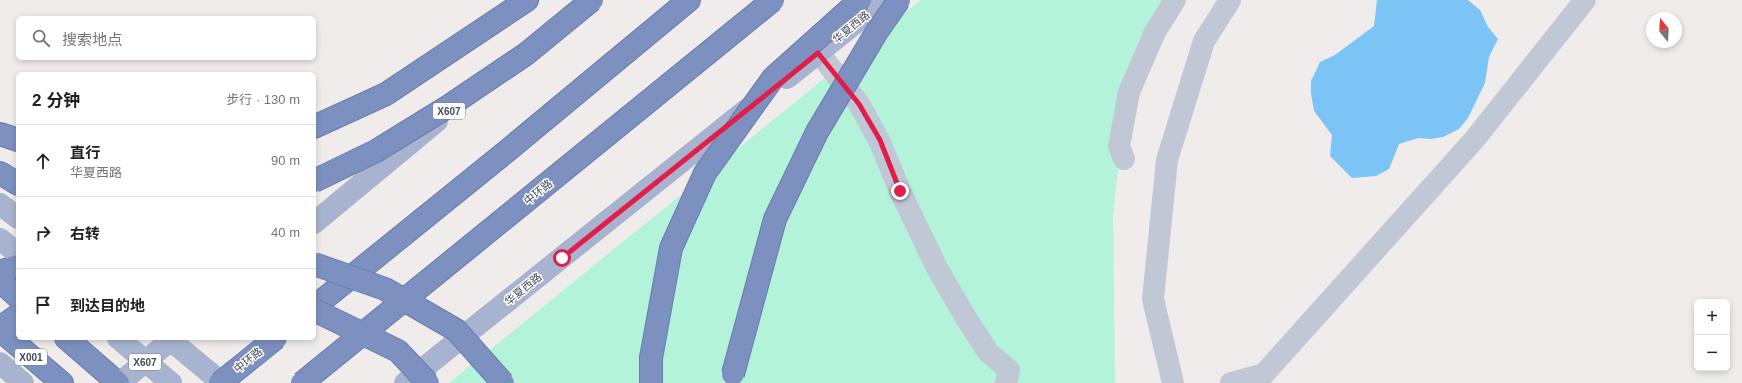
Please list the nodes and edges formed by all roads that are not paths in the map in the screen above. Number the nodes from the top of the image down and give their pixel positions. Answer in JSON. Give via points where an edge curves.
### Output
{"nodes":[{"id":1,"x":527,"y":0,"type":"edge"},
{"id":2,"x":585,"y":0,"type":"edge"},
{"id":3,"x":592,"y":0,"type":"edge"},
{"id":4,"x":689,"y":0,"type":"edge"},
{"id":5,"x":772,"y":0,"type":"edge"},
{"id":6,"x":860,"y":0,"type":"edge"},
{"id":7,"x":884,"y":0,"type":"edge"},
{"id":8,"x":899,"y":0,"type":"edge"},
{"id":9,"x":1175,"y":0,"type":"edge"},
{"id":10,"x":1230,"y":0,"type":"edge"},
{"id":11,"x":1585,"y":0,"type":"edge"},
{"id":12,"x":818,"y":53,"type":"junction"},
{"id":13,"x":316,"y":126,"type":"edge"},
{"id":14,"x":0,"y":134,"type":"edge"},
{"id":15,"x":16,"y":139,"type":"edge"},
{"id":16,"x":1124,"y":160,"type":"dead end"},
{"id":17,"x":0,"y":173,"type":"edge"},
{"id":18,"x":316,"y":180,"type":"edge"},
{"id":19,"x":16,"y":183,"type":"edge"},
{"id":20,"x":0,"y":204,"type":"edge"},
{"id":21,"x":16,"y":216,"type":"edge"},
{"id":22,"x":316,"y":221,"type":"edge"},
{"id":23,"x":0,"y":239,"type":"edge"},
{"id":24,"x":16,"y":252,"type":"edge"},
{"id":25,"x":316,"y":265,"type":"edge"},
{"id":26,"x":16,"y":267,"type":"edge"},
{"id":27,"x":0,"y":272,"type":"edge"},
{"id":28,"x":0,"y":282,"type":"edge"},
{"id":29,"x":16,"y":295,"type":"edge"},
{"id":30,"x":316,"y":306,"type":"edge"},
{"id":31,"x":316,"y":309,"type":"edge"},
{"id":32,"x":16,"y":317,"type":"edge"},
{"id":33,"x":0,"y":329,"type":"edge"},
{"id":34,"x":68,"y":340,"type":"edge"},
{"id":35,"x":120,"y":340,"type":"edge"},
{"id":36,"x":170,"y":340,"type":"edge"},
{"id":37,"x":172,"y":340,"type":"edge"},
{"id":38,"x":274,"y":340,"type":"edge"},
{"id":39,"x":0,"y":363,"type":"edge"},
{"id":40,"x":24,"y":383,"type":"edge"},
{"id":41,"x":62,"y":383,"type":"edge"},
{"id":42,"x":119,"y":383,"type":"edge"},
{"id":43,"x":171,"y":383,"type":"edge"},
{"id":44,"x":221,"y":383,"type":"edge"},
{"id":45,"x":302,"y":383,"type":"edge"},
{"id":46,"x":405,"y":383,"type":"edge"},
{"id":47,"x":428,"y":383,"type":"edge"},
{"id":48,"x":503,"y":383,"type":"edge"},
{"id":49,"x":651,"y":383,"type":"edge"},
{"id":50,"x":732,"y":383,"type":"edge"},
{"id":51,"x":1006,"y":383,"type":"edge"},
{"id":52,"x":1173,"y":383,"type":"edge"},
{"id":53,"x":1231,"y":383,"type":"edge"}],
"edges":[{"from":1,"to":13,"type":"highway","via":[[386,94]]},
{"from":2,"to":22,"type":"main road","number":"X607"},
{"from":3,"to":18,"type":"highway","bridge":true,"via":[[526,54],[449,106],[376,151]]},
{"from":4,"to":30,"type":"highway"},
{"from":5,"to":45,"type":"highway","name":"中环路","bridge":true},
{"from":6,"to":49,"type":"highway","bridge":true,"via":[[773,78],[705,173],[671,248],[651,358]]},
{"from":7,"to":12,"type":"main road","name":"华夏西路"},
{"from":8,"to":50,"type":"highway","bridge":true,"via":[[876,33],[817,132],[776,218],[732,374]]},
{"from":9,"to":16,"type":"street","via":[[1155,32],[1129,92],[1119,146]]},
{"from":10,"to":52,"type":"street","via":[[1204,41],[1167,160],[1153,299]]},
{"from":11,"to":53,"type":"street","via":[[1474,140],[1264,374]]},
{"from":12,"to":46,"type":"main road","name":"华夏西路"},
{"from":12,"to":51,"type":"street","via":[[859,104],[880,140],[900,191],[937,268],[988,352],[1009,370]]},
{"from":14,"to":15,"type":"highway"},
{"from":17,"to":19,"type":"highway"},
{"from":20,"to":21,"type":"main road"},
{"from":23,"to":24,"type":"main road"},
{"from":25,"to":48,"type":"highway","bridge":true,"via":[[385,289],[456,330]]},
{"from":26,"to":27,"type":"highway"},
{"from":28,"to":29,"type":"highway"},
{"from":31,"to":47,"type":"highway","bridge":true,"via":[[398,351]]},
{"from":32,"to":33,"type":"highway"},
{"from":33,"to":41,"type":"highway","number":"X001"},
{"from":34,"to":42,"type":"highway"},
{"from":35,"to":43,"type":"main road","bridge":true},
{"from":36,"to":42,"type":"main road","number":"X607"},
{"from":37,"to":44,"type":"main road"},
{"from":38,"to":44,"type":"highway","name":"中环路","bridge":true},
{"from":39,"to":40,"type":"main road","number":"X001"}]}
